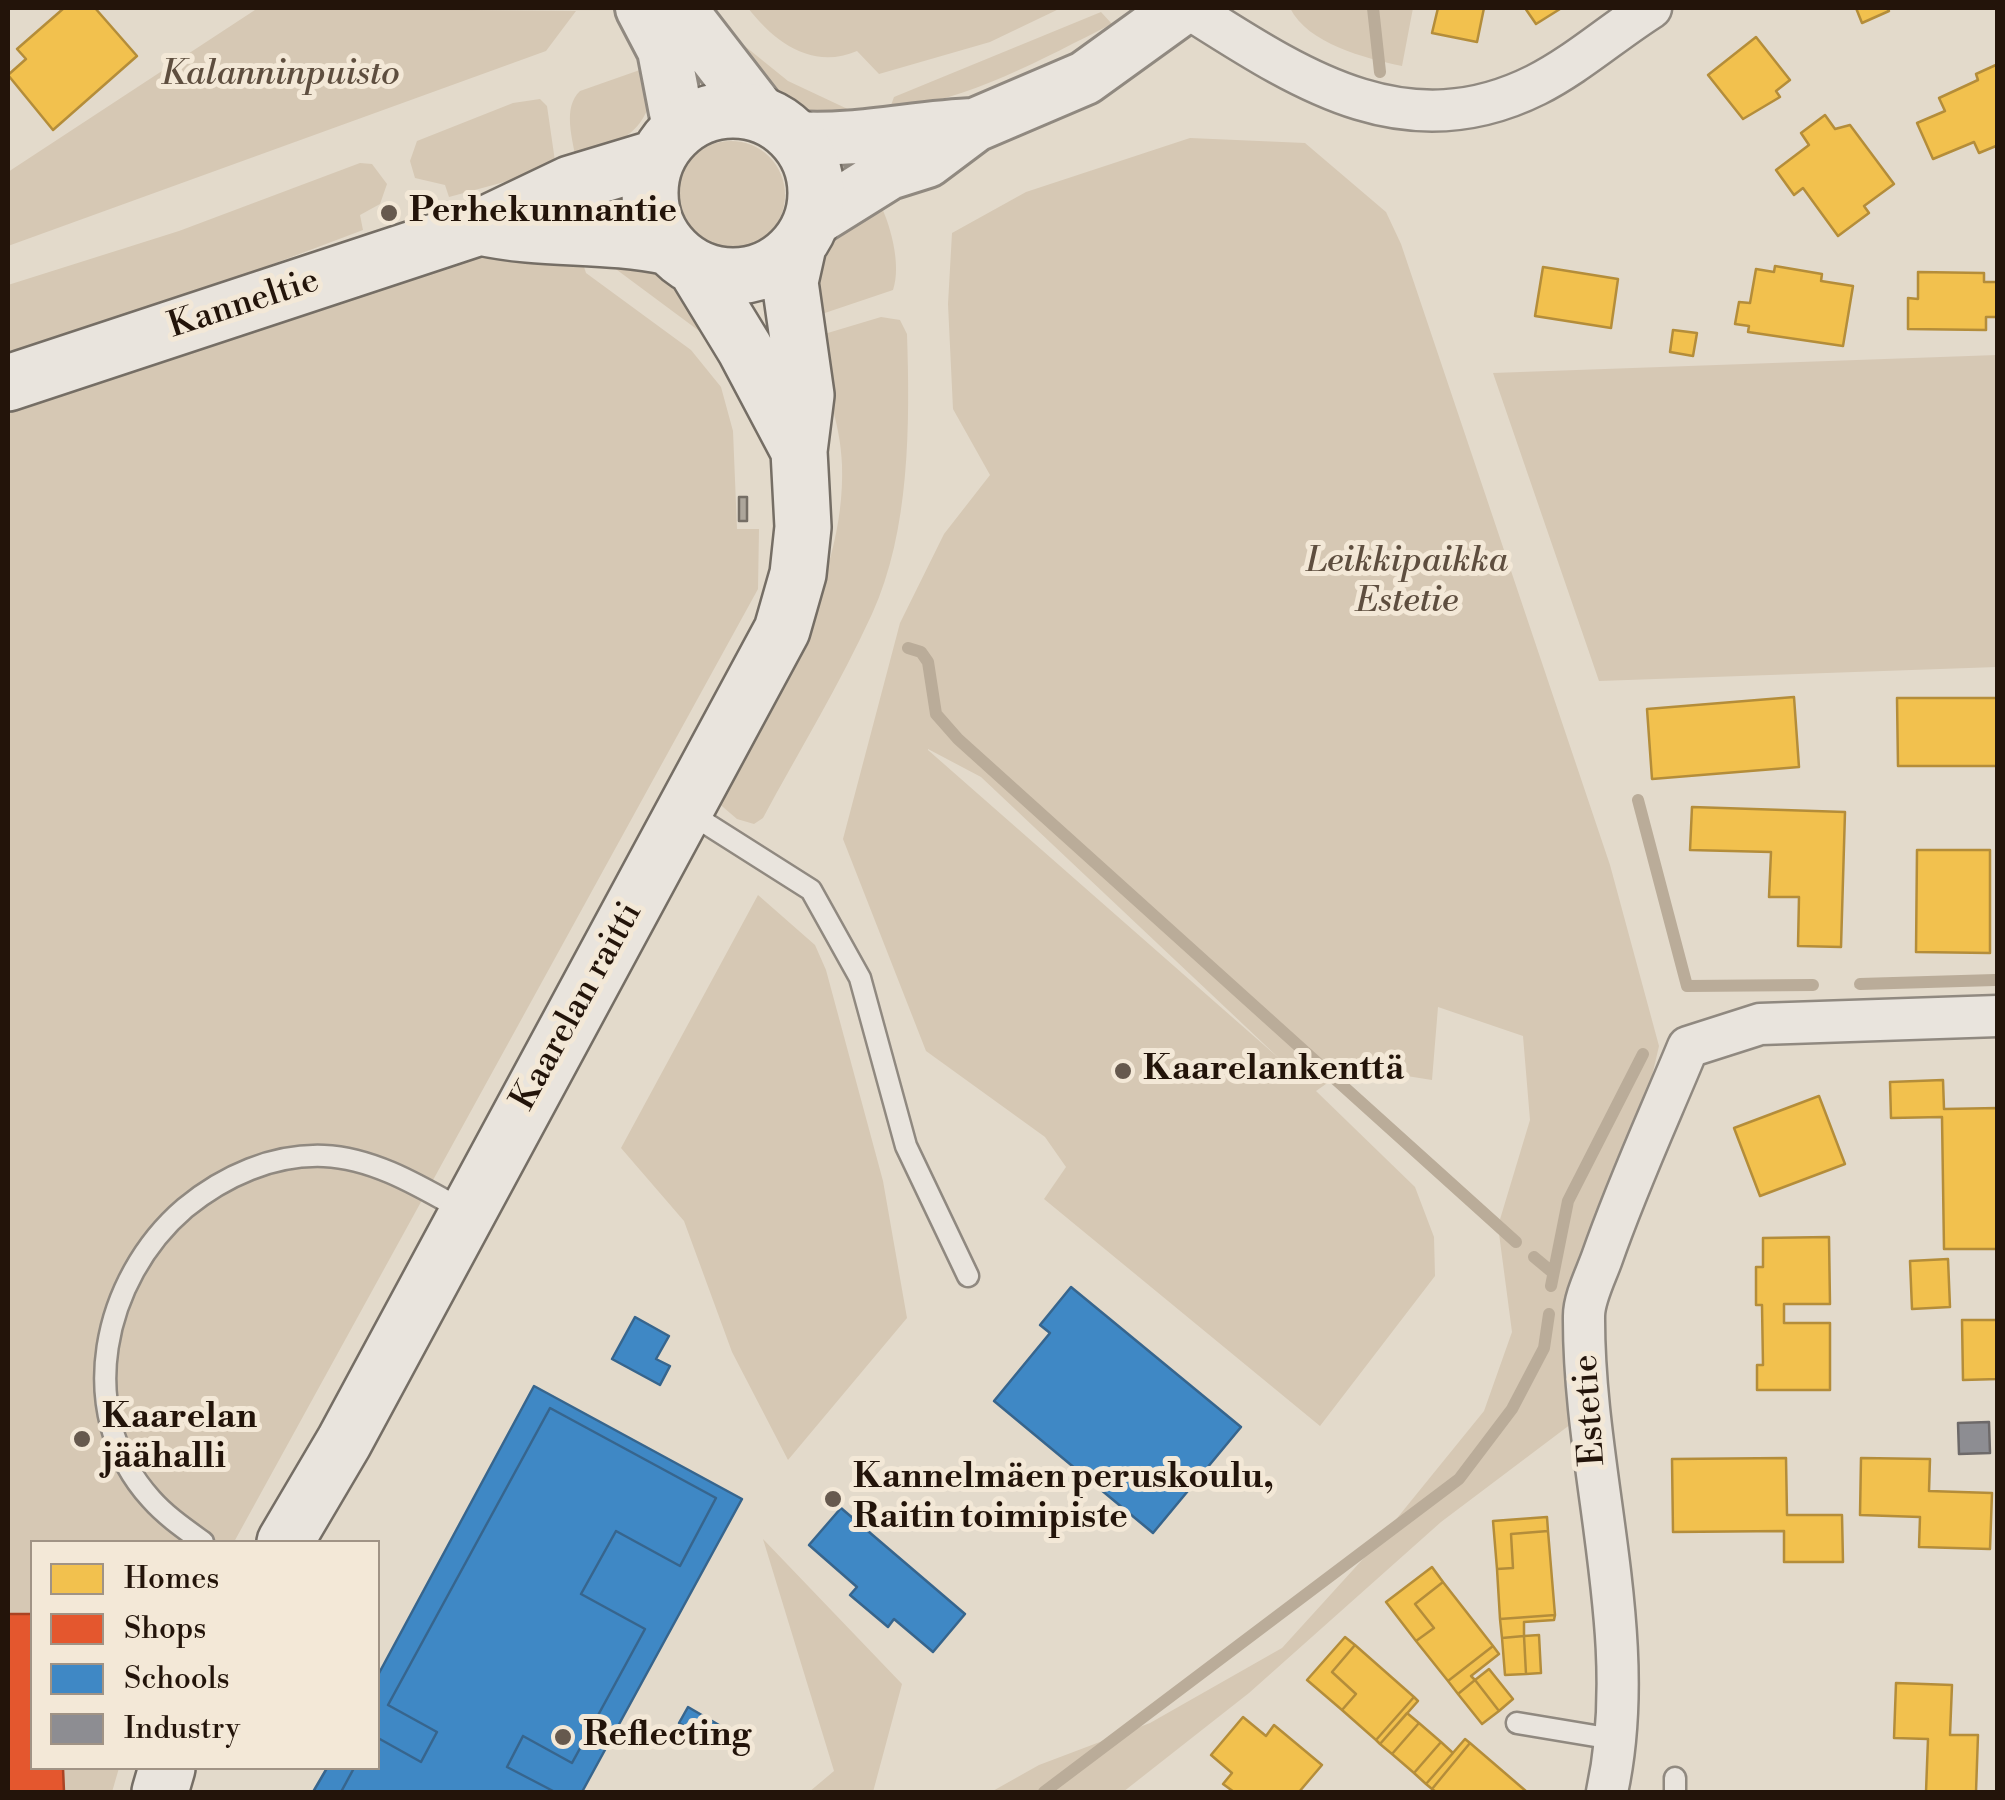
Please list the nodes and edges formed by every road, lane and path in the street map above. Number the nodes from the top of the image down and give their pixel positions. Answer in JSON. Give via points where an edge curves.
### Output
{"nodes":[{"id":1,"x":642,"y":8,"type":"edge"},
{"id":2,"x":679,"y":8,"type":"edge"},
{"id":3,"x":1185,"y":8,"type":"edge"},
{"id":4,"x":1651,"y":8,"type":"edge"},
{"id":5,"x":778,"y":125,"type":"junction"},
{"id":6,"x":976,"y":125,"type":"junction"},
{"id":7,"x":668,"y":143,"type":"junction"},
{"id":8,"x":480,"y":227,"type":"junction"},
{"id":9,"x":805,"y":233,"type":"junction"},
{"id":10,"x":682,"y":257,"type":"junction"},
{"id":11,"x":8,"y":383,"type":"edge"},
{"id":12,"x":799,"y":452,"type":"junction"},
{"id":13,"x":686,"y":811,"type":"junction"},
{"id":14,"x":1998,"y":1016,"type":"edge"},
{"id":15,"x":466,"y":1212,"type":"junction"},
{"id":16,"x":968,"y":1276,"type":"dead end"},
{"id":17,"x":201,"y":1540,"type":"edge"},
{"id":18,"x":286,"y":1540,"type":"edge"},
{"id":19,"x":1516,"y":1724,"type":"dead end"},
{"id":20,"x":1613,"y":1739,"type":"junction"},
{"id":21,"x":1606,"y":1792,"type":"edge"}],
"edges":[{"from":1,"to":7,"type":"street","via":[[664,50]]},
{"from":2,"to":5,"type":"street"},
{"from":3,"to":4,"type":"street","via":[[1314,84],[1415,112],[1480,104],[1537,84]]},
{"from":3,"to":6,"type":"street","via":[[1085,78]]},
{"from":5,"to":6,"type":"street","via":[[851,139]]},
{"from":5,"to":7,"type":"main road","via":[[710,112]]},
{"from":5,"to":9,"type":"main road","via":[[815,177]]},
{"from":6,"to":9,"type":"street","via":[[927,161],[890,173]]},
{"from":7,"to":8,"type":"main road","name":"Kanneltie"},
{"from":7,"to":10,"type":"main road","via":[[649,195],[658,232]]},
{"from":8,"to":10,"type":"main road","via":[[532,238],[628,238]]},
{"from":8,"to":11,"type":"main road","name":"Kanneltie"},
{"from":9,"to":10,"type":"main road","via":[[784,259],[750,275],[731,277]]},
{"from":9,"to":12,"type":"main road","name":"Kaarelan raitti","via":[[790,282],[806,395]]},
{"from":10,"to":12,"type":"main road","name":"Kaarelan raitti","via":[[746,349]]},
{"from":12,"to":13,"type":"main road","name":"Kaarelan raitti","via":[[804,526],[782,630]]},
{"from":13,"to":15,"type":"main road","name":"Kaarelan raitti"},
{"from":13,"to":16,"type":"lane","via":[[811,890],[860,978],[906,1146]]},
{"from":14,"to":20,"type":"street","name":"Estetie","via":[[1760,1024],[1688,1046],[1620,1206],[1584,1313],[1614,1621]]},
{"from":15,"to":17,"type":"lane","via":[[367,1164],[292,1158],[227,1178],[150,1243],[114,1306],[106,1362],[111,1421],[150,1498]]},
{"from":15,"to":18,"type":"main road","name":"Kaarelan raitti"},
{"from":19,"to":20,"type":"lane"},
{"from":20,"to":21,"type":"street","name":"Estetie"}]}
